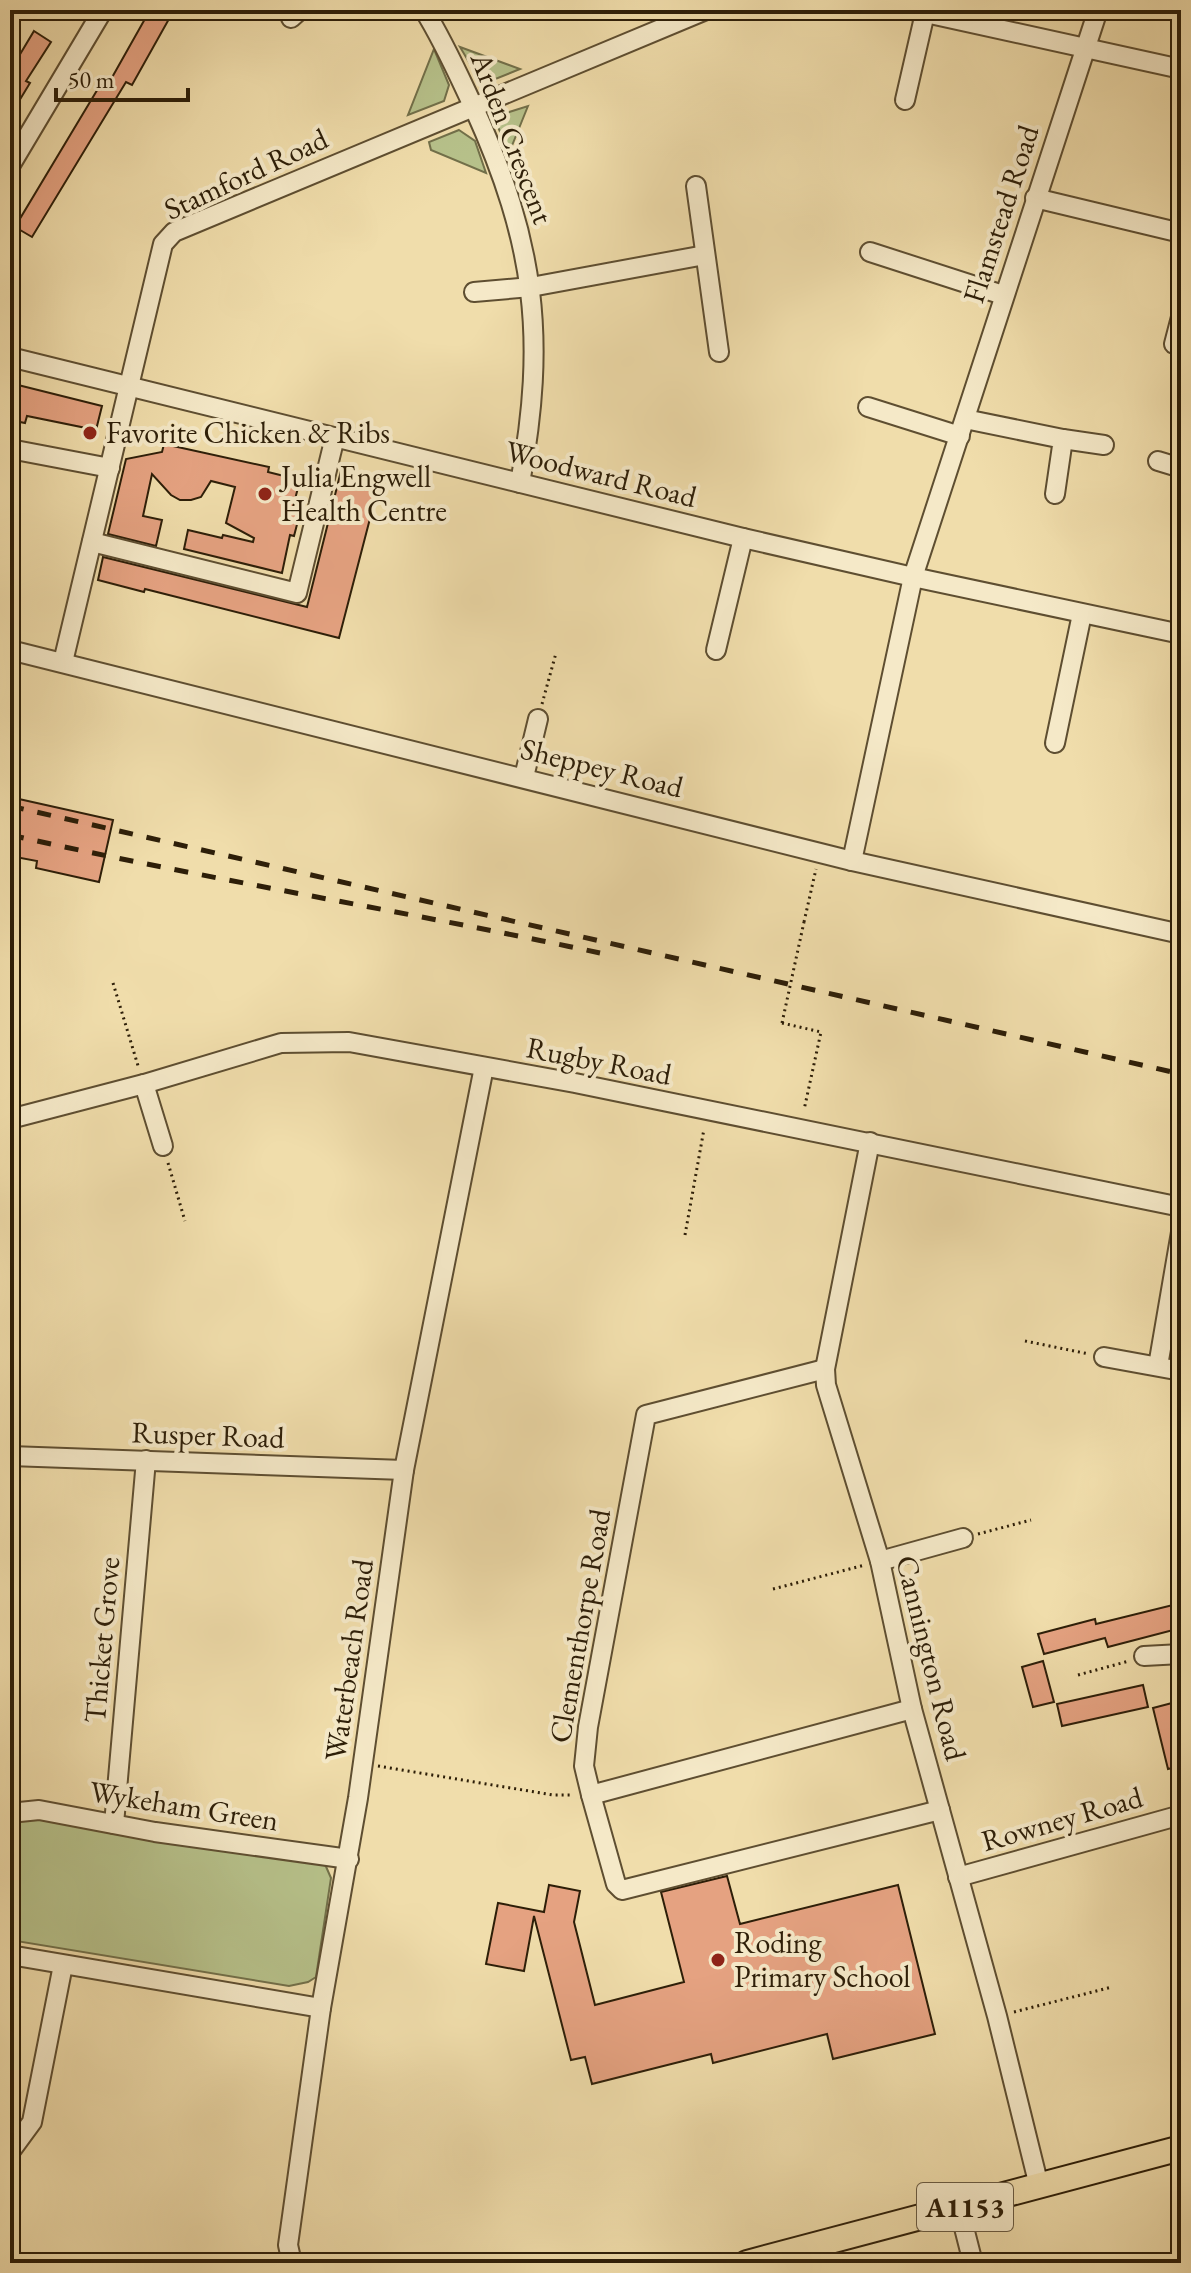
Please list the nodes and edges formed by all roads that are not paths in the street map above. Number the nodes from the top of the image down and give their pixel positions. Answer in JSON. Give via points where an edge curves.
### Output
{"nodes":[{"id":1,"x":103,"y":10,"type":"edge"},
{"id":2,"x":424,"y":10,"type":"edge"},
{"id":3,"x":706,"y":10,"type":"edge"},
{"id":4,"x":1098,"y":10,"type":"edge"},
{"id":5,"x":926,"y":12,"type":"edge"},
{"id":6,"x":1085,"y":50,"type":"junction"},
{"id":7,"x":1181,"y":69,"type":"edge"},
{"id":8,"x":905,"y":100,"type":"dead end"},
{"id":9,"x":473,"y":107,"type":"junction"},
{"id":10,"x":11,"y":161,"type":"edge"},
{"id":11,"x":696,"y":186,"type":"dead end"},
{"id":12,"x":1035,"y":198,"type":"junction"},
{"id":13,"x":1181,"y":233,"type":"edge"},
{"id":14,"x":870,"y":252,"type":"dead end"},
{"id":15,"x":705,"y":255,"type":"junction"},
{"id":16,"x":531,"y":287,"type":"junction"},
{"id":17,"x":474,"y":292,"type":"dead end"},
{"id":18,"x":1003,"y":295,"type":"junction"},
{"id":19,"x":1181,"y":317,"type":"edge"},
{"id":20,"x":1181,"y":346,"type":"edge"},
{"id":21,"x":719,"y":352,"type":"dead end"},
{"id":22,"x":10,"y":357,"type":"edge"},
{"id":23,"x":130,"y":388,"type":"junction"},
{"id":24,"x":868,"y":407,"type":"dead end"},
{"id":25,"x":962,"y":428,"type":"junction"},
{"id":26,"x":335,"y":437,"type":"junction"},
{"id":27,"x":1063,"y":439,"type":"junction"},
{"id":28,"x":1104,"y":445,"type":"dead end"},
{"id":29,"x":10,"y":449,"type":"edge"},
{"id":30,"x":1158,"y":461,"type":"dead end"},
{"id":31,"x":110,"y":468,"type":"junction"},
{"id":32,"x":1181,"y":468,"type":"edge"},
{"id":33,"x":520,"y":483,"type":"junction"},
{"id":34,"x":1055,"y":494,"type":"dead end"},
{"id":35,"x":743,"y":538,"type":"junction"},
{"id":36,"x":92,"y":542,"type":"junction"},
{"id":37,"x":913,"y":577,"type":"junction"},
{"id":38,"x":1082,"y":614,"type":"junction"},
{"id":39,"x":1181,"y":634,"type":"edge"},
{"id":40,"x":10,"y":650,"type":"edge"},
{"id":41,"x":716,"y":650,"type":"dead end"},
{"id":42,"x":63,"y":662,"type":"junction"},
{"id":43,"x":538,"y":719,"type":"road end"},
{"id":44,"x":1055,"y":743,"type":"dead end"},
{"id":45,"x":524,"y":777,"type":"junction"},
{"id":46,"x":852,"y":861,"type":"junction"},
{"id":47,"x":1181,"y":934,"type":"edge"},
{"id":48,"x":484,"y":1067,"type":"junction"},
{"id":49,"x":144,"y":1084,"type":"junction"},
{"id":50,"x":10,"y":1119,"type":"edge"},
{"id":51,"x":870,"y":1142,"type":"junction"},
{"id":52,"x":163,"y":1146,"type":"road end"},
{"id":53,"x":1181,"y":1207,"type":"edge"},
{"id":54,"x":1181,"y":1232,"type":"edge"},
{"id":55,"x":1104,"y":1357,"type":"road end"},
{"id":56,"x":1158,"y":1366,"type":"junction"},
{"id":57,"x":825,"y":1369,"type":"junction"},
{"id":58,"x":1181,"y":1371,"type":"edge"},
{"id":59,"x":10,"y":1456,"type":"edge"},
{"id":60,"x":146,"y":1460,"type":"junction"},
{"id":61,"x":404,"y":1470,"type":"junction"},
{"id":62,"x":963,"y":1538,"type":"road end"},
{"id":63,"x":880,"y":1561,"type":"junction"},
{"id":64,"x":1181,"y":1654,"type":"edge"},
{"id":65,"x":1144,"y":1656,"type":"road end"},
{"id":66,"x":912,"y":1709,"type":"junction"},
{"id":67,"x":591,"y":1795,"type":"junction"},
{"id":68,"x":940,"y":1810,"type":"junction"},
{"id":69,"x":10,"y":1813,"type":"edge"},
{"id":70,"x":1181,"y":1815,"type":"edge"},
{"id":71,"x":114,"y":1824,"type":"junction"},
{"id":72,"x":349,"y":1859,"type":"junction"},
{"id":73,"x":958,"y":1877,"type":"junction"},
{"id":74,"x":10,"y":1955,"type":"edge"},
{"id":75,"x":63,"y":1965,"type":"junction"},
{"id":76,"x":321,"y":2008,"type":"junction"},
{"id":77,"x":1181,"y":2148,"type":"edge"},
{"id":78,"x":10,"y":2152,"type":"edge"},
{"id":79,"x":1039,"y":2186,"type":"junction"},
{"id":80,"x":959,"y":2208,"type":"junction"},
{"id":81,"x":292,"y":2263,"type":"edge"},
{"id":82,"x":747,"y":2263,"type":"edge"},
{"id":83,"x":973,"y":2263,"type":"edge"}],
"edges":[{"from":1,"to":10,"type":"street"},
{"from":2,"to":9,"type":"street","name":"Arden Crescent"},
{"from":3,"to":9,"type":"street","name":"Stamford Road"},
{"from":4,"to":6,"type":"street","name":"Flamstead Road"},
{"from":5,"to":6,"type":"street"},
{"from":5,"to":8,"type":"street"},
{"from":6,"to":7,"type":"street"},
{"from":6,"to":12,"type":"street","name":"Flamstead Road"},
{"from":9,"to":16,"type":"street","name":"Arden Crescent","via":[[511,198]]},
{"from":9,"to":23,"type":"street","name":"Stamford Road","via":[[174,232],[163,244]]},
{"from":11,"to":15,"type":"street"},
{"from":12,"to":13,"type":"street"},
{"from":12,"to":18,"type":"street","name":"Flamstead Road"},
{"from":14,"to":18,"type":"street"},
{"from":15,"to":16,"type":"street"},
{"from":15,"to":21,"type":"street"},
{"from":16,"to":17,"type":"street"},
{"from":16,"to":33,"type":"street","name":"Arden Crescent","via":[[535,383]]},
{"from":18,"to":25,"type":"street","name":"Flamstead Road"},
{"from":19,"to":20,"type":"street","via":[[1174,344]]},
{"from":22,"to":23,"type":"street","name":"Woodward Road"},
{"from":23,"to":26,"type":"street","name":"Woodward Road"},
{"from":23,"to":31,"type":"street","name":"Stamford Road"},
{"from":24,"to":25,"type":"street"},
{"from":25,"to":27,"type":"street"},
{"from":25,"to":37,"type":"street","name":"Flamstead Road"},
{"from":26,"to":33,"type":"street","name":"Woodward Road"},
{"from":26,"to":36,"type":"street","via":[[297,593]]},
{"from":27,"to":28,"type":"street"},
{"from":27,"to":34,"type":"street"},
{"from":29,"to":31,"type":"street"},
{"from":30,"to":32,"type":"street"},
{"from":31,"to":36,"type":"street","name":"Stamford Road"},
{"from":33,"to":35,"type":"street","name":"Woodward Road"},
{"from":35,"to":37,"type":"street","name":"Woodward Road"},
{"from":35,"to":41,"type":"street"},
{"from":36,"to":42,"type":"street","name":"Stamford Road"},
{"from":37,"to":38,"type":"street","name":"Woodward Road"},
{"from":37,"to":46,"type":"street","name":"Flamstead Road"},
{"from":38,"to":39,"type":"street","name":"Woodward Road"},
{"from":38,"to":44,"type":"street"},
{"from":40,"to":42,"type":"street","name":"Sheppey Road"},
{"from":42,"to":45,"type":"street","name":"Sheppey Road"},
{"from":43,"to":45,"type":"street"},
{"from":45,"to":46,"type":"street","name":"Sheppey Road"},
{"from":46,"to":47,"type":"street","name":"Sheppey Road"},
{"from":48,"to":49,"type":"street","name":"Rugby Road","via":[[349,1042],[281,1043]]},
{"from":48,"to":51,"type":"street","name":"Rugby Road"},
{"from":48,"to":61,"type":"street","name":"Waterbeach Road"},
{"from":49,"to":50,"type":"street","name":"Rugby Road"},
{"from":49,"to":52,"type":"street"},
{"from":51,"to":53,"type":"street","name":"Rugby Road"},
{"from":51,"to":57,"type":"street","name":"Cannington Road"},
{"from":54,"to":56,"type":"street"},
{"from":55,"to":56,"type":"street"},
{"from":56,"to":58,"type":"street"},
{"from":57,"to":63,"type":"street","name":"Cannington Road"},
{"from":57,"to":67,"type":"street","name":"Clementhorpe Road","via":[[646,1415],[588,1727],[584,1766]]},
{"from":59,"to":60,"type":"street","name":"Rusper Road"},
{"from":60,"to":61,"type":"street","name":"Rusper Road"},
{"from":60,"to":71,"type":"street","name":"Thicket Grove"},
{"from":61,"to":72,"type":"street","name":"Waterbeach Road"},
{"from":62,"to":63,"type":"street"},
{"from":63,"to":66,"type":"street","name":"Cannington Road"},
{"from":64,"to":65,"type":"street"},
{"from":66,"to":67,"type":"street"},
{"from":66,"to":68,"type":"street","name":"Cannington Road"},
{"from":67,"to":68,"type":"street","via":[[622,1890]]},
{"from":68,"to":73,"type":"street","name":"Cannington Road"},
{"from":69,"to":71,"type":"street","name":"Wykeham Green","via":[[39,1810]]},
{"from":70,"to":73,"type":"street","name":"Rowney Road"},
{"from":71,"to":72,"type":"street","name":"Wykeham Green"},
{"from":72,"to":76,"type":"street","name":"Waterbeach Road"},
{"from":73,"to":79,"type":"street","name":"Cannington Road"},
{"from":74,"to":75,"type":"street"},
{"from":75,"to":76,"type":"street"},
{"from":75,"to":78,"type":"street","via":[[32,2122]]},
{"from":76,"to":81,"type":"street","name":"Waterbeach Road","via":[[288,2245]]},
{"from":77,"to":79,"type":"main road","number":"A1153"},
{"from":79,"to":80,"type":"main road","number":"A1153"},
{"from":80,"to":82,"type":"main road","number":"A1153"},
{"from":80,"to":83,"type":"street"}]}
